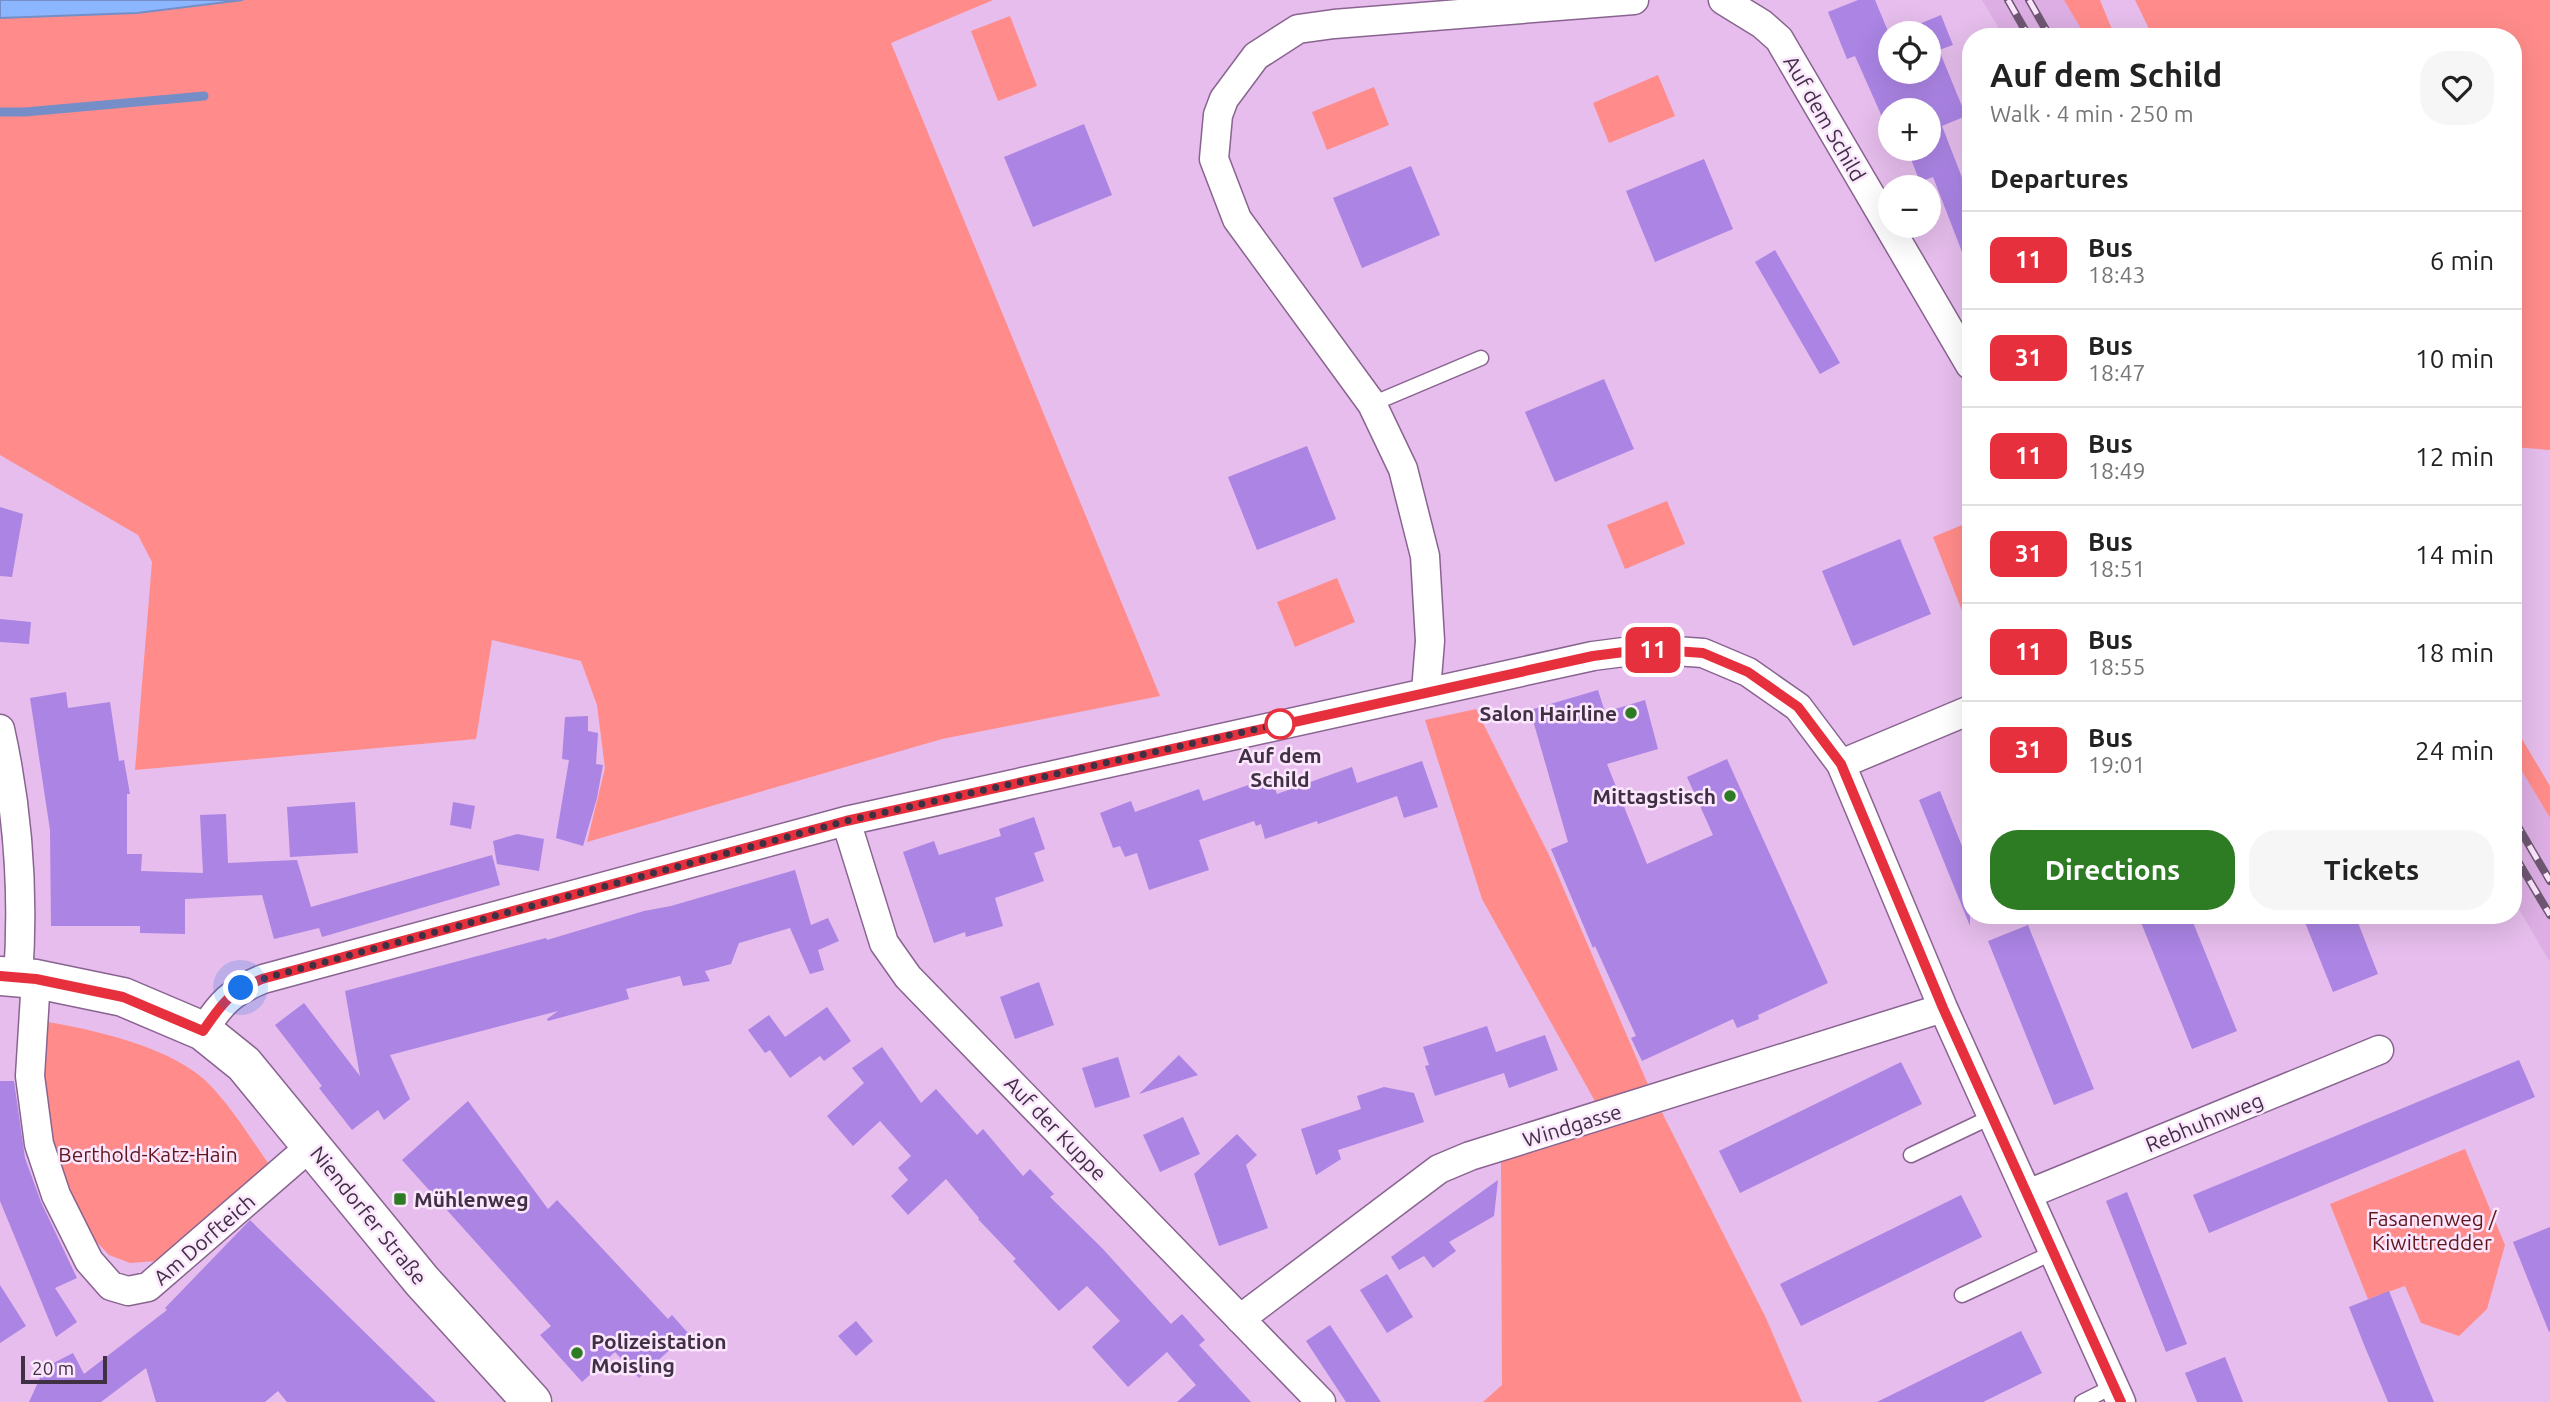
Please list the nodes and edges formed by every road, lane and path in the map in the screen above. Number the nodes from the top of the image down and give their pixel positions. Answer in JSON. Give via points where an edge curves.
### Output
{"nodes":[{"id":1,"x":1634,"y":0,"type":"edge"},
{"id":2,"x":1723,"y":0,"type":"edge"},
{"id":3,"x":1962,"y":351,"type":"edge"},
{"id":4,"x":1481,"y":358,"type":"dead end"},
{"id":5,"x":1372,"y":404,"type":"junction"},
{"id":6,"x":1426,"y":691,"type":"junction"},
{"id":7,"x":1962,"y":713,"type":"edge"},
{"id":8,"x":0,"y":729,"type":"edge"},
{"id":9,"x":1841,"y":764,"type":"junction"},
{"id":10,"x":846,"y":821,"type":"junction"},
{"id":11,"x":18,"y":978,"type":"edge"},
{"id":12,"x":1943,"y":1008,"type":"junction"},
{"id":13,"x":203,"y":1031,"type":"junction"},
{"id":14,"x":2379,"y":1050,"type":"dead end"},
{"id":15,"x":1993,"y":1116,"type":"junction"},
{"id":16,"x":312,"y":1145,"type":"junction"},
{"id":17,"x":1912,"y":1155,"type":"dead end"},
{"id":18,"x":2028,"y":1194,"type":"junction"},
{"id":19,"x":2054,"y":1252,"type":"junction"},
{"id":20,"x":1962,"y":1295,"type":"dead end"},
{"id":21,"x":1240,"y":1319,"type":"junction"},
{"id":22,"x":2118,"y":1394,"type":"edge"},
{"id":23,"x":532,"y":1402,"type":"edge"},
{"id":24,"x":1321,"y":1402,"type":"edge"},
{"id":25,"x":2082,"y":1402,"type":"edge"}],
"edges":[{"from":1,"to":5,"type":"street","via":[[1298,29],[1256,56],[1224,99],[1214,159],[1237,219]]},
{"from":2,"to":3,"type":"street","name":"Auf dem Schild","via":[[1779,39]]},
{"from":4,"to":5,"type":"lane"},
{"from":5,"to":6,"type":"street","via":[[1403,469],[1424,556],[1430,641]]},
{"from":6,"to":9,"type":"street","via":[[1604,654],[1647,649],[1703,653],[1748,672],[1798,707]]},
{"from":6,"to":10,"type":"street"},
{"from":7,"to":9,"type":"street"},
{"from":8,"to":11,"type":"street","name":"Am Dorfteich","via":[[19,848]]},
{"from":9,"to":12,"type":"street"},
{"from":10,"to":13,"type":"street","via":[[262,979],[221,1003]]},
{"from":10,"to":21,"type":"street","name":"Auf der Kuppe","via":[[884,943],[908,977]]},
{"from":11,"to":13,"type":"main road","name":"Niendorfer Straße","via":[[123,997]]},
{"from":11,"to":16,"type":"street","name":"Am Dorfteich","via":[[40,1144],[56,1195],[89,1261],[111,1286],[128,1291],[148,1287]]},
{"from":12,"to":15,"type":"street"},
{"from":12,"to":21,"type":"street","name":"Windgasse","via":[[1439,1169]]},
{"from":13,"to":16,"type":"main road","name":"Niendorfer Straße","via":[[244,1064]]},
{"from":14,"to":18,"type":"street","name":"Rebhuhnweg"},
{"from":15,"to":17,"type":"lane"},
{"from":15,"to":18,"type":"street"},
{"from":16,"to":23,"type":"main road","name":"Niendorfer Straße","via":[[422,1281]]},
{"from":18,"to":19,"type":"street"},
{"from":19,"to":20,"type":"lane"},
{"from":19,"to":22,"type":"street"},
{"from":21,"to":24,"type":"street","name":"Auf der Kuppe"},
{"from":22,"to":25,"type":"lane"}]}
